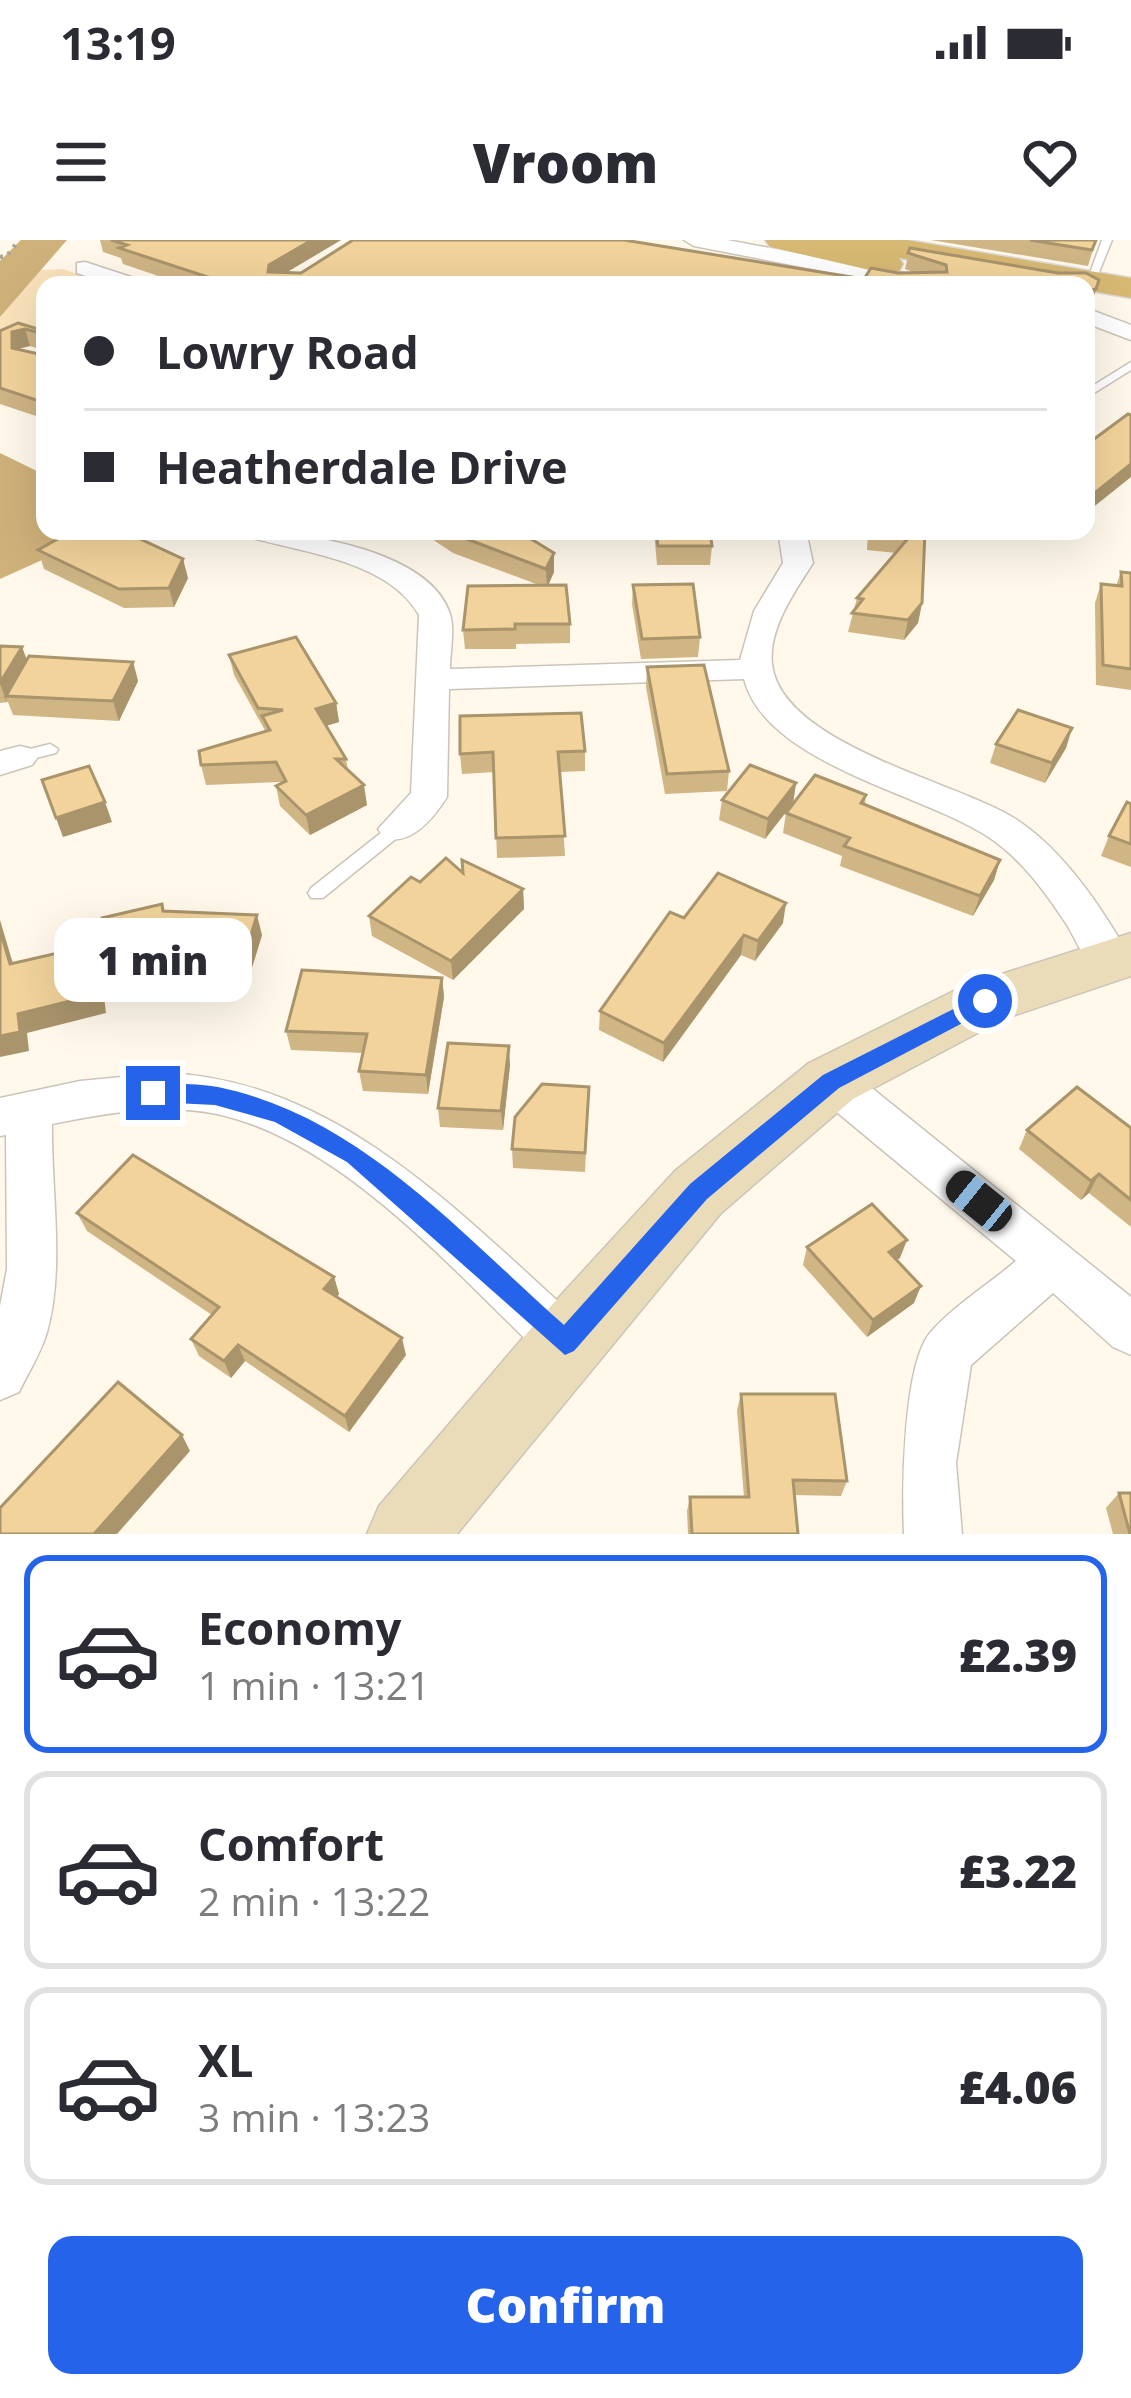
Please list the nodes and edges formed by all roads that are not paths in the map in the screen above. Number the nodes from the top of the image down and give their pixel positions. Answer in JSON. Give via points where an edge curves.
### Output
{"nodes":[{"id":1,"x":694,"y":240,"type":"edge"},
{"id":2,"x":781,"y":240,"type":"edge"},
{"id":3,"x":850,"y":240,"type":"edge"},
{"id":4,"x":1107,"y":240,"type":"edge"},
{"id":5,"x":85,"y":268,"type":"dead end"},
{"id":6,"x":107,"y":276,"type":"edge"},
{"id":7,"x":882,"y":276,"type":"edge"},
{"id":8,"x":955,"y":276,"type":"edge"},
{"id":9,"x":997,"y":276,"type":"edge"},
{"id":10,"x":1095,"y":276,"type":"edge"},
{"id":11,"x":1131,"y":288,"type":"edge"},
{"id":12,"x":1095,"y":296,"type":"edge"},
{"id":13,"x":1095,"y":299,"type":"edge"},
{"id":14,"x":1095,"y":304,"type":"edge"},
{"id":15,"x":1131,"y":306,"type":"edge"},
{"id":16,"x":1131,"y":333,"type":"edge"},
{"id":17,"x":1131,"y":365,"type":"edge"},
{"id":18,"x":1095,"y":388,"type":"edge"},
{"id":19,"x":290,"y":540,"type":"edge"},
{"id":20,"x":794,"y":540,"type":"edge"},
{"id":21,"x":755,"y":669,"type":"junction"},
{"id":22,"x":431,"y":680,"type":"junction"},
{"id":23,"x":397,"y":829,"type":"joint"},
{"id":24,"x":316,"y":893,"type":"dead end"},
{"id":25,"x":1120,"y":957,"type":"edge"},
{"id":26,"x":831,"y":1082,"type":"junction"},
{"id":27,"x":15,"y":1114,"type":"edge"},
{"id":28,"x":1053,"y":1261,"type":"junction"},
{"id":29,"x":1131,"y":1330,"type":"edge"},
{"id":30,"x":565,"y":1342,"type":"junction"},
{"id":31,"x":0,"y":1374,"type":"edge"},
{"id":32,"x":407,"y":1534,"type":"edge"},
{"id":33,"x":933,"y":1534,"type":"edge"}],
"edges":[{"from":1,"to":7,"type":"street"},
{"from":2,"to":8,"type":"main road"},
{"from":3,"to":9,"type":"main road"},
{"from":4,"to":10,"type":"lane"},
{"from":5,"to":6,"type":"street"},
{"from":11,"to":12,"type":"main road"},
{"from":13,"to":15,"type":"main road"},
{"from":14,"to":16,"type":"street"},
{"from":17,"to":18,"type":"lane"},
{"from":19,"to":22,"type":"street","via":[[380,566],[419,587],[435,615]]},
{"from":20,"to":21,"type":"street","via":[[798,563],[766,620]]},
{"from":21,"to":22,"type":"street"},
{"from":21,"to":25,"type":"street","via":[[791,722],[829,750],[1004,829]]},
{"from":22,"to":23,"type":"street","via":[[429,797]]},
{"from":23,"to":24,"type":"lane"},
{"from":25,"to":26,"type":"street","via":[[985,1001]]},
{"from":26,"to":28,"type":"street"},
{"from":26,"to":30,"type":"street","via":[[698,1192]]},
{"from":27,"to":30,"type":"street","via":[[153,1093],[215,1095],[281,1115],[356,1155]]},
{"from":27,"to":31,"type":"street","via":[[32,1269],[22,1332]]},
{"from":28,"to":29,"type":"street"},
{"from":28,"to":33,"type":"street","via":[[947,1352],[928,1463]]},
{"from":30,"to":32,"type":"street"}]}
